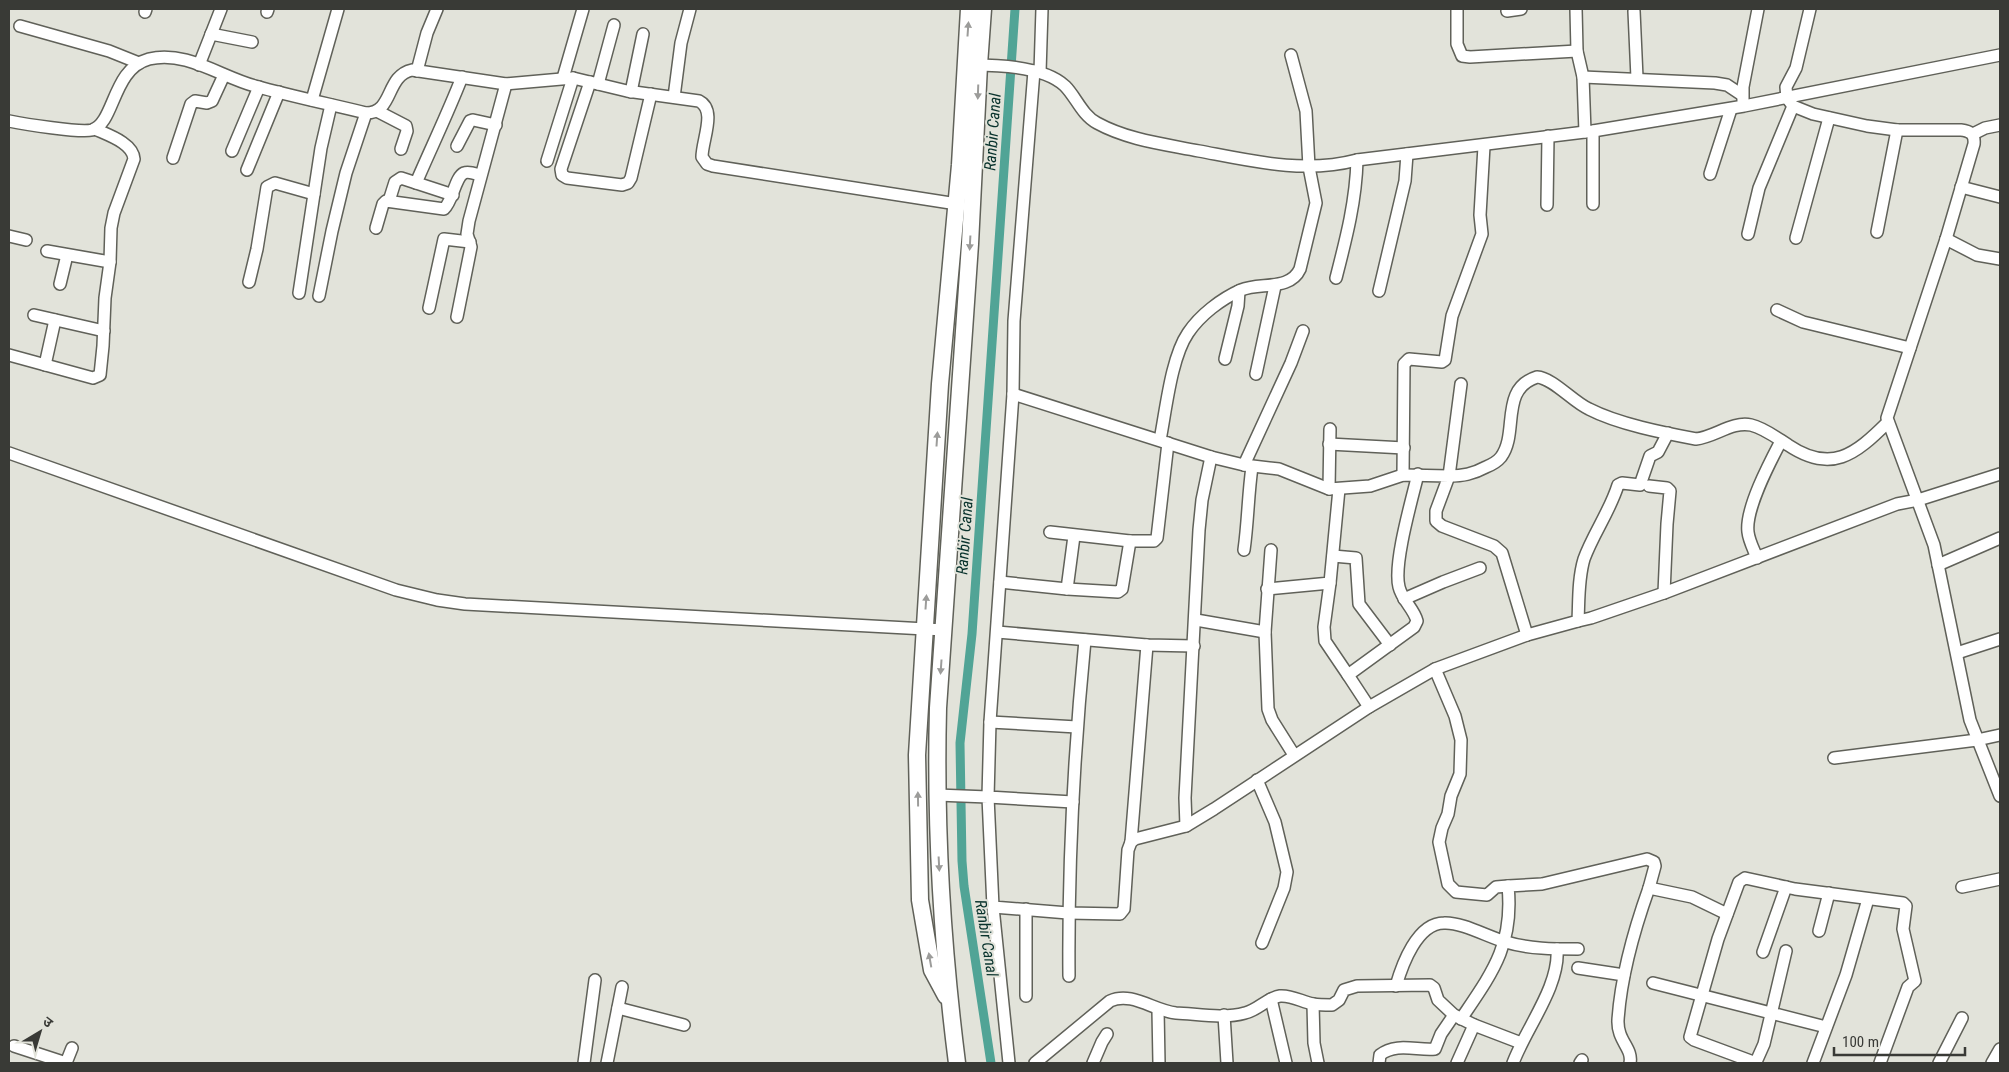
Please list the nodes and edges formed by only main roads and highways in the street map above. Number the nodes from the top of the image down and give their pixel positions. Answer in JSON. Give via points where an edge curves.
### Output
{"nodes":[{"id":1,"x":970,"y":9,"type":"edge"},
{"id":2,"x":984,"y":9,"type":"edge"},
{"id":3,"x":972,"y":65,"type":"junction"},
{"id":4,"x":951,"y":1010,"type":"junction"},
{"id":5,"x":957,"y":1063,"type":"edge"}],
"edges":[{"from":3,"to":1,"type":"highway","one_way":true},
{"from":2,"to":3,"type":"highway"},
{"from":3,"to":4,"type":"highway","one_way":true,"via":[[970,244],[938,708],[944,796],[939,866]]},
{"from":4,"to":3,"type":"highway","one_way":true,"via":[[932,970],[920,900],[917,755],[940,384]]},
{"from":4,"to":5,"type":"highway"}]}
